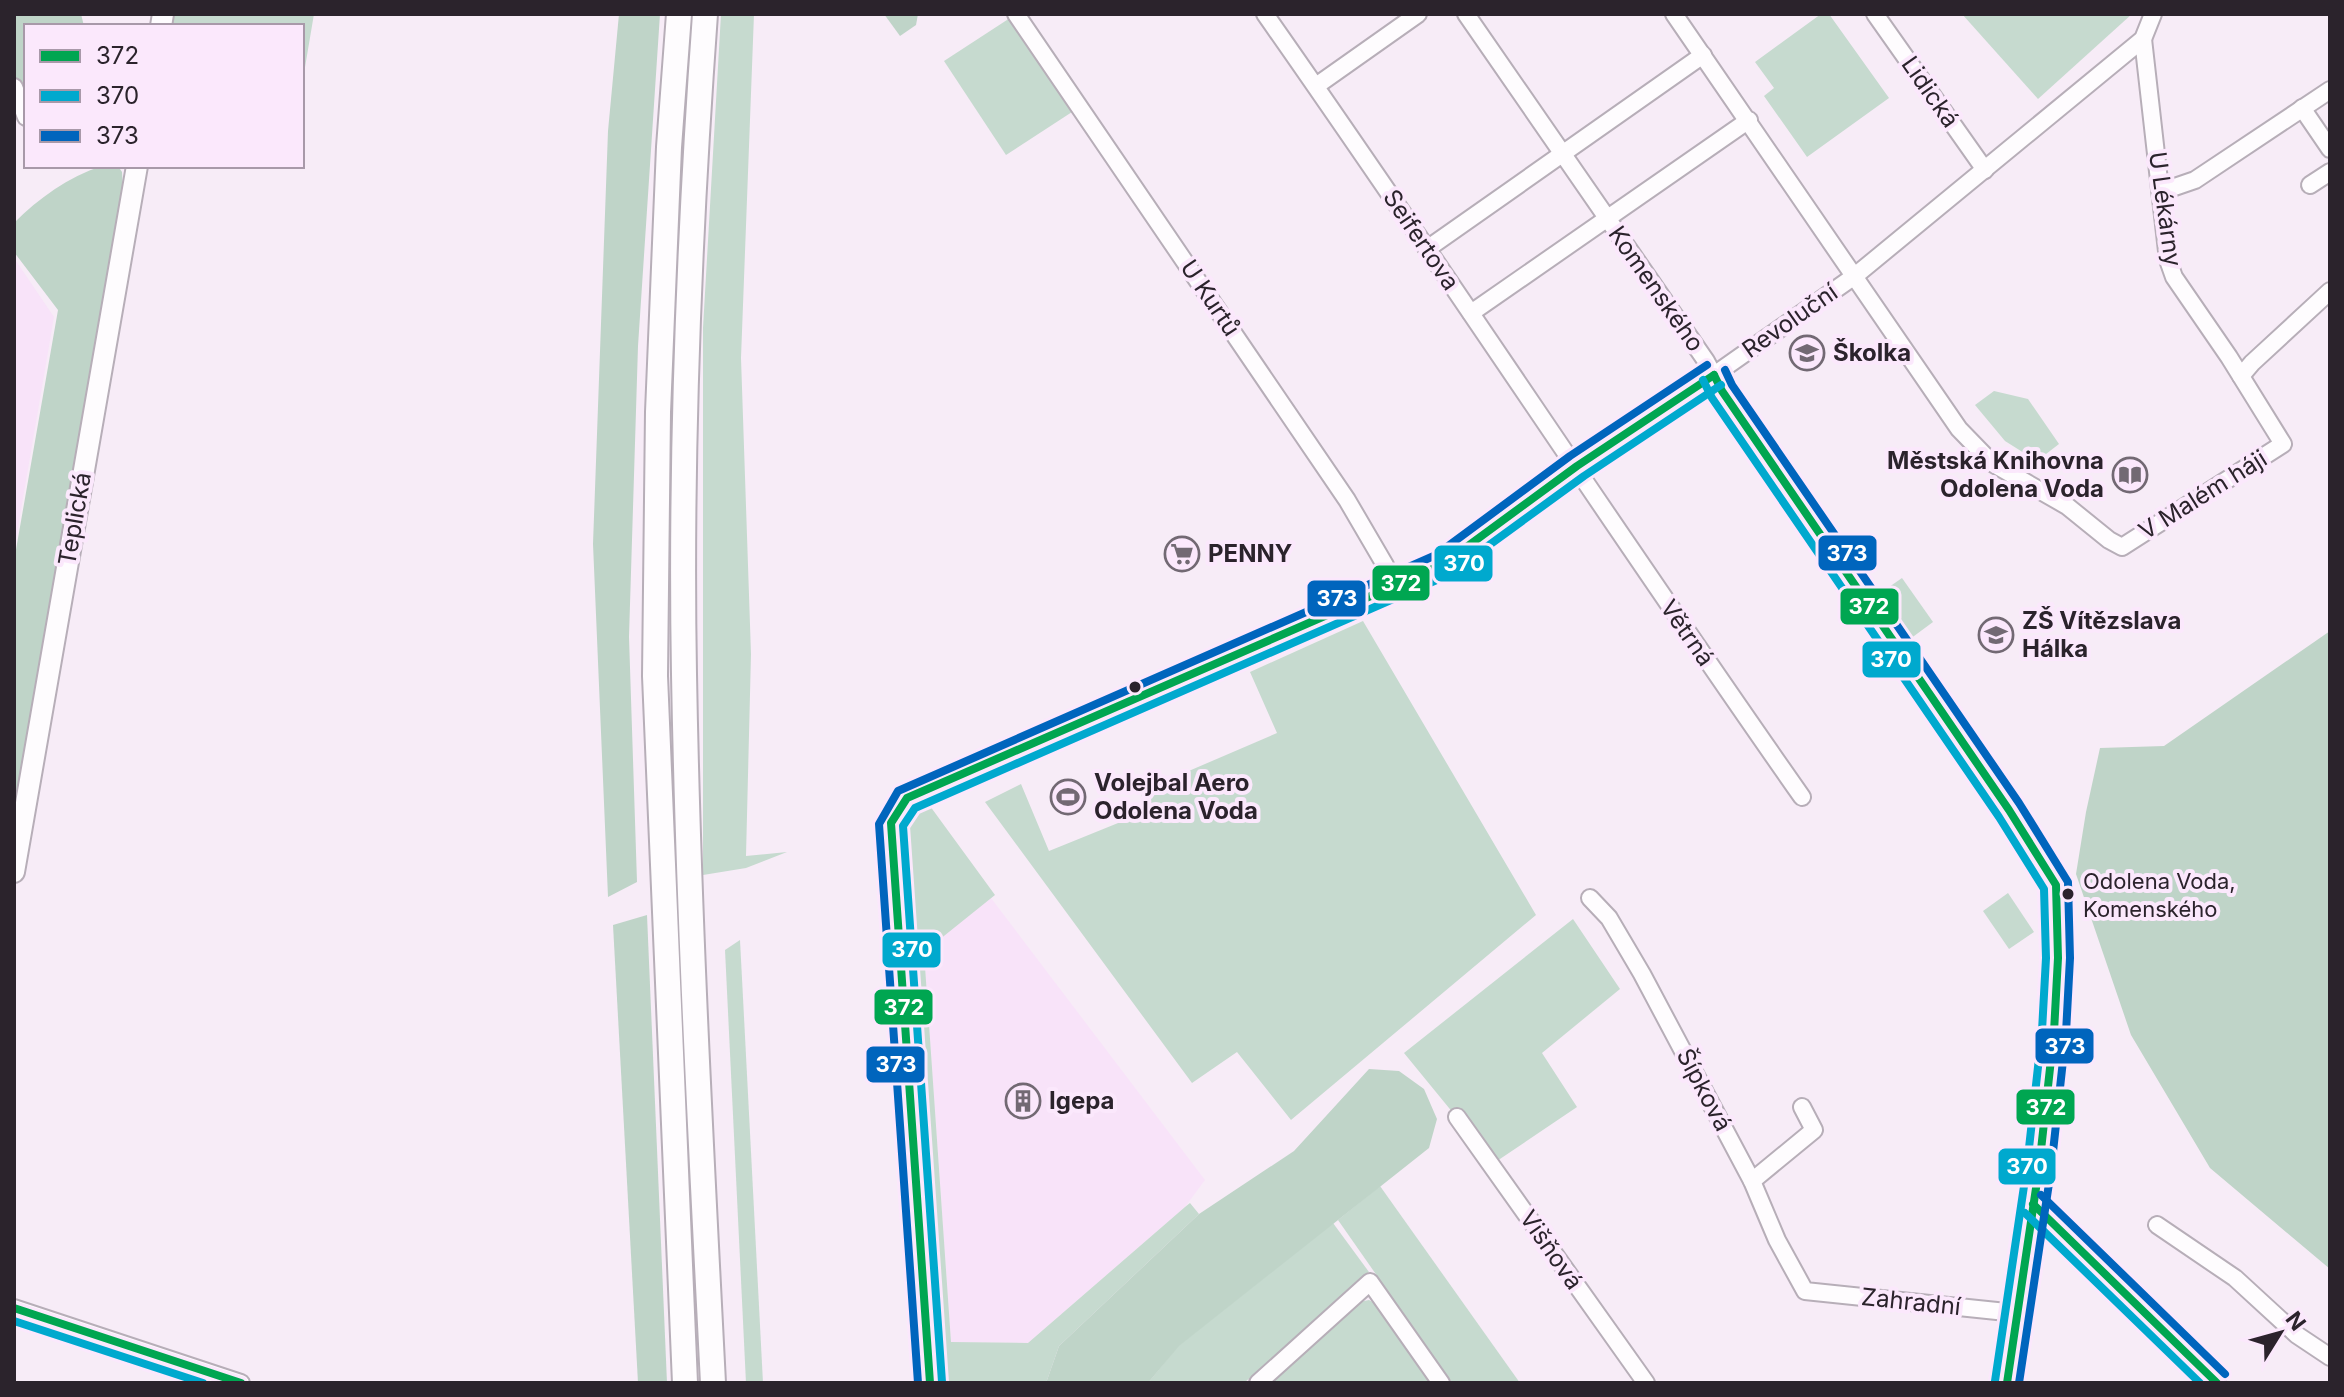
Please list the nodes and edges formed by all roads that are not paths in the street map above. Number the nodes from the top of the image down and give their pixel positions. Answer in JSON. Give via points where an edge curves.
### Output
{"nodes":[{"id":1,"x":679,"y":14,"type":"edge"},
{"id":2,"x":705,"y":14,"type":"edge"},
{"id":3,"x":1016,"y":14,"type":"edge"},
{"id":4,"x":1265,"y":14,"type":"edge"},
{"id":5,"x":1418,"y":14,"type":"edge"},
{"id":6,"x":1466,"y":14,"type":"edge"},
{"id":7,"x":1674,"y":14,"type":"edge"},
{"id":8,"x":1875,"y":14,"type":"edge"},
{"id":9,"x":2153,"y":14,"type":"edge"},
{"id":10,"x":2143,"y":39,"type":"junction"},
{"id":11,"x":1703,"y":55,"type":"junction"},
{"id":12,"x":1316,"y":86,"type":"junction"},
{"id":13,"x":14,"y":87,"type":"edge"},
{"id":14,"x":2330,"y":90,"type":"edge"},
{"id":15,"x":2302,"y":108,"type":"junction"},
{"id":16,"x":24,"y":112,"type":"edge"},
{"id":17,"x":1749,"y":120,"type":"junction"},
{"id":18,"x":2330,"y":149,"type":"edge"},
{"id":19,"x":1563,"y":153,"type":"junction"},
{"id":20,"x":137,"y":168,"type":"edge"},
{"id":21,"x":1985,"y":170,"type":"junction"},
{"id":22,"x":2330,"y":172,"type":"edge"},
{"id":23,"x":2310,"y":185,"type":"dead end"},
{"id":24,"x":2163,"y":191,"type":"junction"},
{"id":25,"x":1607,"y":218,"type":"junction"},
{"id":26,"x":1427,"y":249,"type":"junction"},
{"id":27,"x":1856,"y":275,"type":"junction"},
{"id":28,"x":2330,"y":291,"type":"edge"},
{"id":29,"x":1471,"y":313,"type":"junction"},
{"id":30,"x":1714,"y":375,"type":"junction"},
{"id":31,"x":2241,"y":376,"type":"junction"},
{"id":32,"x":2283,"y":444,"type":"joint"},
{"id":33,"x":1577,"y":466,"type":"junction"},
{"id":34,"x":1393,"y":587,"type":"junction"},
{"id":35,"x":1802,"y":797,"type":"dead end"},
{"id":36,"x":14,"y":872,"type":"edge"},
{"id":37,"x":1590,"y":898,"type":"dead end"},
{"id":38,"x":1802,"y":1107,"type":"dead end"},
{"id":39,"x":1457,"y":1117,"type":"dead end"},
{"id":40,"x":1752,"y":1181,"type":"junction"},
{"id":41,"x":2033,"y":1204,"type":"junction"},
{"id":42,"x":2157,"y":1225,"type":"dead end"},
{"id":43,"x":1805,"y":1291,"type":"joint"},
{"id":44,"x":14,"y":1308,"type":"edge"},
{"id":45,"x":2016,"y":1313,"type":"junction"},
{"id":46,"x":2330,"y":1357,"type":"edge"},
{"id":47,"x":241,"y":1383,"type":"edge"},
{"id":48,"x":685,"y":1383,"type":"edge"},
{"id":49,"x":713,"y":1383,"type":"edge"},
{"id":50,"x":930,"y":1383,"type":"edge"},
{"id":51,"x":1258,"y":1383,"type":"edge"},
{"id":52,"x":1441,"y":1383,"type":"edge"},
{"id":53,"x":1646,"y":1383,"type":"edge"},
{"id":54,"x":2007,"y":1383,"type":"edge"},
{"id":55,"x":2217,"y":1383,"type":"edge"}],
"edges":[{"from":1,"to":48,"type":"highway","via":[[658,412],[655,676]]},
{"from":2,"to":49,"type":"highway","via":[[685,411],[684,673]]},
{"from":3,"to":34,"type":"street","name":"U Kurtů","via":[[1347,500]]},
{"from":4,"to":12,"type":"street","name":"Seifertova"},
{"from":5,"to":12,"type":"street"},
{"from":6,"to":19,"type":"street","name":"Komenského"},
{"from":7,"to":11,"type":"street"},
{"from":8,"to":21,"type":"street","name":"Lidická"},
{"from":9,"to":10,"type":"street","name":"Revoluční"},
{"from":10,"to":21,"type":"street","name":"Revoluční"},
{"from":10,"to":24,"type":"street","name":"U Lékárny"},
{"from":11,"to":17,"type":"street"},
{"from":11,"to":19,"type":"street"},
{"from":12,"to":26,"type":"street","name":"Seifertova"},
{"from":13,"to":16,"type":"street"},
{"from":14,"to":15,"type":"street"},
{"from":15,"to":18,"type":"street"},
{"from":15,"to":24,"type":"street","via":[[2195,180]]},
{"from":17,"to":25,"type":"street"},
{"from":17,"to":27,"type":"street"},
{"from":19,"to":25,"type":"street","name":"Komenského"},
{"from":19,"to":26,"type":"street"},
{"from":20,"to":36,"type":"main road","name":"Teplická"},
{"from":21,"to":27,"type":"street","name":"Revoluční"},
{"from":22,"to":23,"type":"street"},
{"from":24,"to":31,"type":"street","name":"U Lékárny","via":[[2174,277]]},
{"from":25,"to":29,"type":"street"},
{"from":25,"to":30,"type":"street","name":"Komenského"},
{"from":26,"to":29,"type":"street","name":"Seifertova"},
{"from":27,"to":30,"type":"street","name":"Revoluční"},
{"from":27,"to":32,"type":"street","name":"V Malém háji","via":[[1959,429],[1979,450],[2122,547]]},
{"from":28,"to":31,"type":"street"},
{"from":29,"to":33,"type":"street","name":"Seifertova"},
{"from":30,"to":33,"type":"street","name":"Revoluční"},
{"from":30,"to":41,"type":"street","name":"Komenského","via":[[2056,885],[2054,1032]]},
{"from":31,"to":32,"type":"street","name":"U Lékárny"},
{"from":33,"to":34,"type":"street","name":"Revoluční","via":[[1442,565]]},
{"from":33,"to":35,"type":"street","name":"Větrná"},
{"from":34,"to":50,"type":"street","name":"Revoluční","via":[[917,793],[907,798],[891,823]]},
{"from":37,"to":40,"type":"street","name":"Šípková","via":[[1609,918],[1642,974]]},
{"from":38,"to":40,"type":"street","via":[[1814,1130]]},
{"from":39,"to":53,"type":"street","name":"Višňová"},
{"from":40,"to":43,"type":"street","name":"Šípková"},
{"from":41,"to":45,"type":"street"},
{"from":41,"to":55,"type":"street"},
{"from":42,"to":46,"type":"street","via":[[2235,1278],[2297,1335]]},
{"from":43,"to":45,"type":"street","name":"Zahradní"},
{"from":44,"to":47,"type":"street"},
{"from":45,"to":54,"type":"street"},
{"from":51,"to":52,"type":"street","via":[[1370,1282]]}]}
